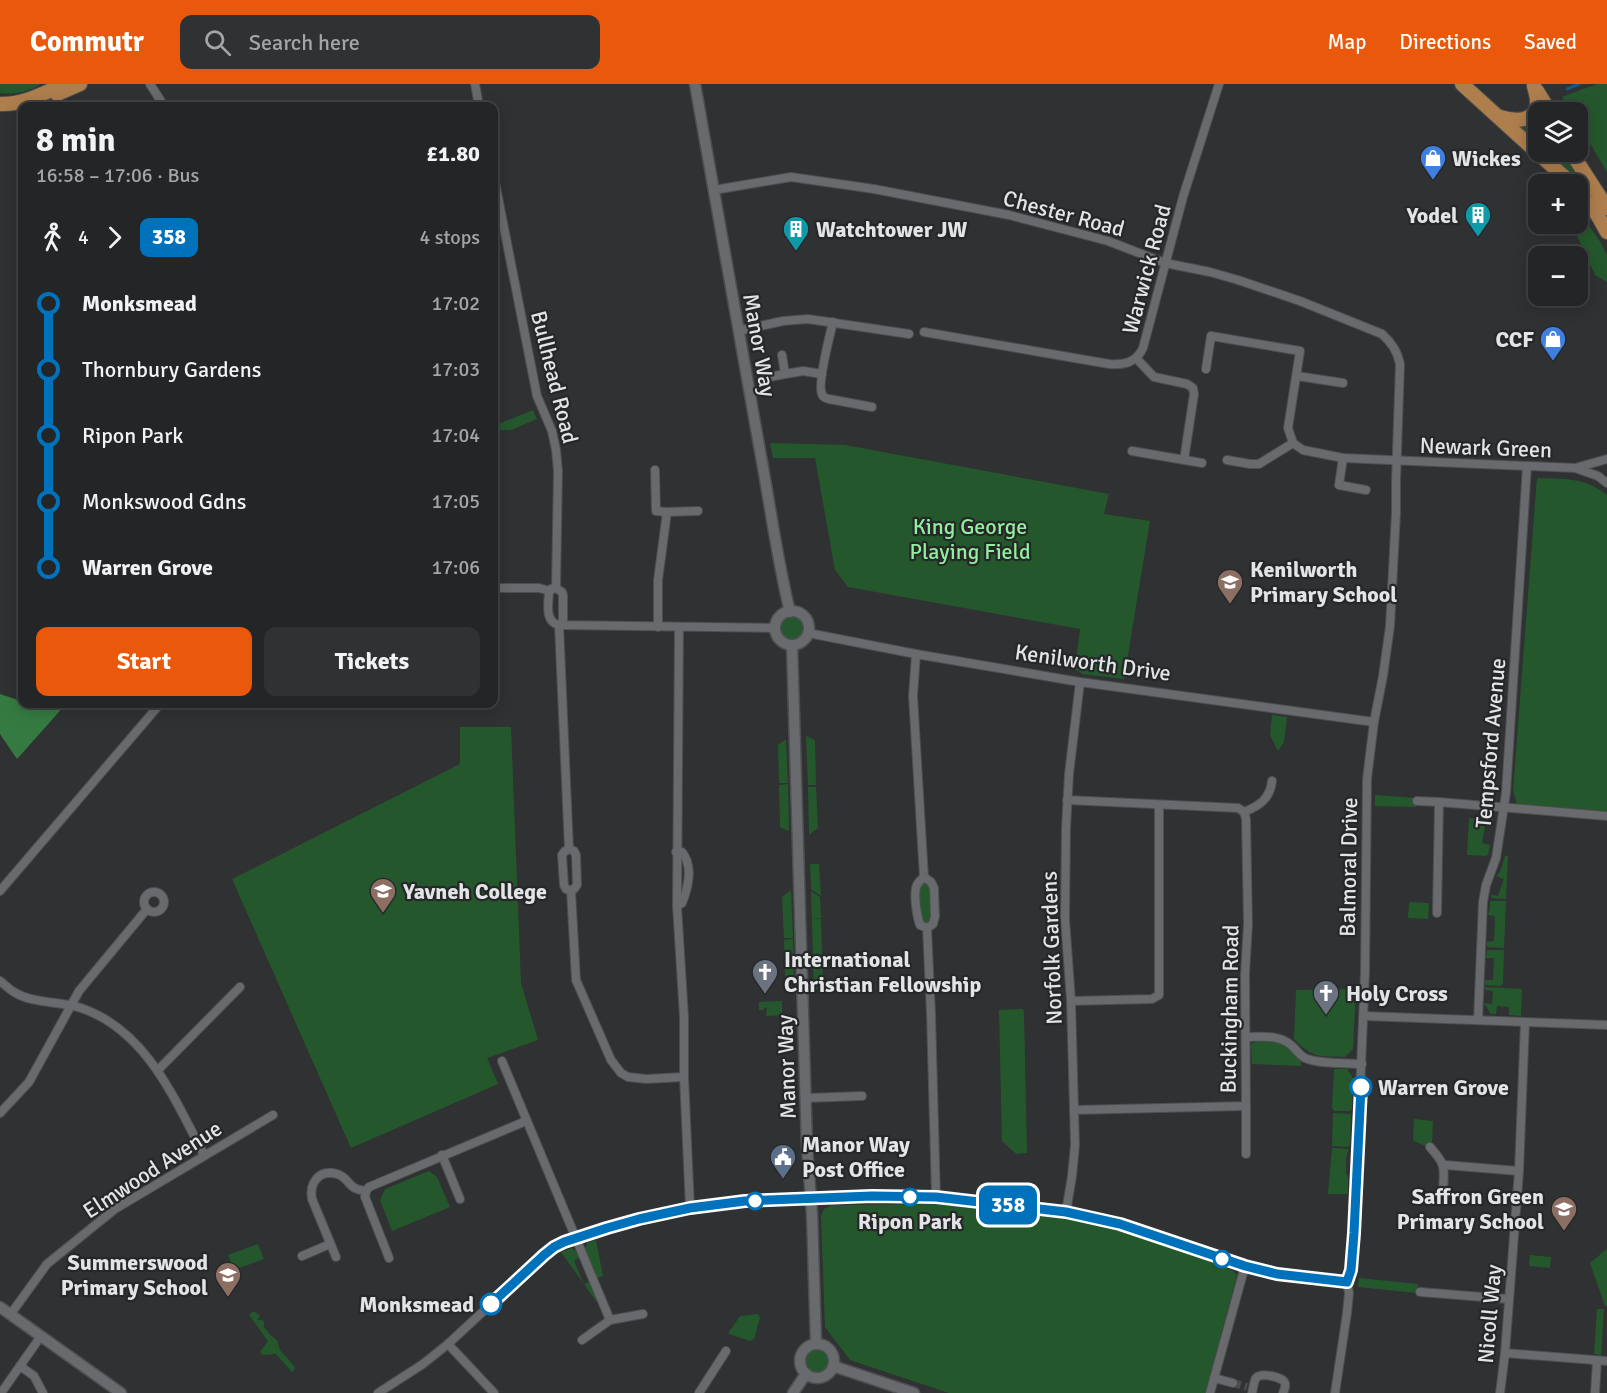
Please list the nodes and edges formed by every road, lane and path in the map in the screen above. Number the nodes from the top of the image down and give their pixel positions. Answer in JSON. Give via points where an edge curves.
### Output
{"nodes":[{"id":1,"x":64,"y":84,"type":"edge"},
{"id":2,"x":80,"y":84,"type":"edge"},
{"id":3,"x":150,"y":84,"type":"edge"},
{"id":4,"x":475,"y":84,"type":"edge"},
{"id":5,"x":695,"y":84,"type":"edge"},
{"id":6,"x":1219,"y":84,"type":"edge"},
{"id":7,"x":1461,"y":84,"type":"edge"},
{"id":8,"x":1533,"y":85,"type":"edge"},
{"id":9,"x":18,"y":102,"type":"edge"},
{"id":10,"x":19,"y":102,"type":"edge"},
{"id":11,"x":39,"y":102,"type":"edge"},
{"id":12,"x":161,"y":102,"type":"edge"},
{"id":13,"x":478,"y":102,"type":"edge"},
{"id":14,"x":1544,"y":102,"type":"edge"},
{"id":15,"x":0,"y":104,"type":"edge"},
{"id":16,"x":18,"y":110,"type":"edge"},
{"id":17,"x":0,"y":115,"type":"edge"},
{"id":18,"x":1498,"y":116,"type":"junction"},
{"id":19,"x":1577,"y":162,"type":"edge"},
{"id":20,"x":1561,"y":174,"type":"edge"},
{"id":21,"x":714,"y":190,"type":"junction"},
{"id":22,"x":498,"y":197,"type":"edge"},
{"id":23,"x":1588,"y":204,"type":"edge"},
{"id":24,"x":1607,"y":208,"type":"edge"},
{"id":25,"x":1607,"y":232,"type":"edge"},
{"id":26,"x":1165,"y":263,"type":"junction"},
{"id":27,"x":832,"y":322,"type":"junction"},
{"id":28,"x":738,"y":331,"type":"junction"},
{"id":29,"x":924,"y":332,"type":"dead end"},
{"id":30,"x":909,"y":334,"type":"dead end"},
{"id":31,"x":1392,"y":343,"type":"joint"},
{"id":32,"x":782,"y":356,"type":"dead end"},
{"id":33,"x":1136,"y":358,"type":"junction"},
{"id":34,"x":1206,"y":369,"type":"dead end"},
{"id":35,"x":785,"y":374,"type":"junction"},
{"id":36,"x":822,"y":374,"type":"junction"},
{"id":37,"x":1297,"y":376,"type":"junction"},
{"id":38,"x":764,"y":378,"type":"dead end"},
{"id":39,"x":1342,"y":383,"type":"dead end"},
{"id":40,"x":872,"y":406,"type":"dead end"},
{"id":41,"x":1293,"y":442,"type":"junction"},
{"id":42,"x":1132,"y":451,"type":"dead end"},
{"id":43,"x":1343,"y":458,"type":"junction"},
{"id":44,"x":1607,"y":459,"type":"edge"},
{"id":45,"x":1184,"y":460,"type":"junction"},
{"id":46,"x":1227,"y":460,"type":"dead end"},
{"id":47,"x":1397,"y":461,"type":"junction"},
{"id":48,"x":1202,"y":463,"type":"dead end"},
{"id":49,"x":1527,"y":466,"type":"junction"},
{"id":50,"x":1575,"y":468,"type":"junction"},
{"id":51,"x":655,"y":470,"type":"dead end"},
{"id":52,"x":1607,"y":483,"type":"edge"},
{"id":53,"x":1366,"y":490,"type":"dead end"},
{"id":54,"x":667,"y":512,"type":"junction"},
{"id":55,"x":698,"y":512,"type":"dead end"},
{"id":56,"x":498,"y":588,"type":"edge"},
{"id":57,"x":553,"y":589,"type":"junction"},
{"id":58,"x":790,"y":612,"type":"junction"},
{"id":59,"x":559,"y":625,"type":"junction"},
{"id":60,"x":658,"y":627,"type":"junction"},
{"id":61,"x":679,"y":627,"type":"junction"},
{"id":62,"x":775,"y":628,"type":"junction"},
{"id":63,"x":808,"y":633,"type":"junction"},
{"id":64,"x":792,"y":645,"type":"junction"},
{"id":65,"x":916,"y":654,"type":"junction"},
{"id":66,"x":1080,"y":682,"type":"junction"},
{"id":67,"x":157,"y":708,"type":"edge"},
{"id":68,"x":1374,"y":722,"type":"junction"},
{"id":69,"x":1272,"y":781,"type":"dead end"},
{"id":70,"x":1067,"y":800,"type":"junction"},
{"id":71,"x":1418,"y":801,"type":"dead end"},
{"id":72,"x":1439,"y":802,"type":"junction"},
{"id":73,"x":1159,"y":804,"type":"junction"},
{"id":74,"x":1503,"y":808,"type":"junction"},
{"id":75,"x":1244,"y":812,"type":"junction"},
{"id":76,"x":1607,"y":816,"type":"edge"},
{"id":77,"x":569,"y":849,"type":"junction"},
{"id":78,"x":924,"y":877,"type":"junction"},
{"id":79,"x":0,"y":891,"type":"edge"},
{"id":80,"x":571,"y":891,"type":"junction"},
{"id":81,"x":147,"y":909,"type":"dead end"},
{"id":82,"x":1437,"y":913,"type":"dead end"},
{"id":83,"x":927,"y":928,"type":"junction"},
{"id":84,"x":0,"y":981,"type":"edge"},
{"id":85,"x":240,"y":987,"type":"dead end"},
{"id":86,"x":1071,"y":1001,"type":"junction"},
{"id":87,"x":72,"y":1005,"type":"junction"},
{"id":88,"x":1364,"y":1016,"type":"junction"},
{"id":89,"x":1478,"y":1020,"type":"junction"},
{"id":90,"x":1525,"y":1022,"type":"junction"},
{"id":91,"x":1607,"y":1025,"type":"edge"},
{"id":92,"x":1246,"y":1037,"type":"junction"},
{"id":93,"x":502,"y":1061,"type":"dead end"},
{"id":94,"x":1362,"y":1064,"type":"junction"},
{"id":95,"x":158,"y":1070,"type":"junction"},
{"id":96,"x":684,"y":1077,"type":"junction"},
{"id":97,"x":862,"y":1096,"type":"dead end"},
{"id":98,"x":806,"y":1098,"type":"junction"},
{"id":99,"x":1246,"y":1106,"type":"junction"},
{"id":100,"x":1074,"y":1110,"type":"junction"},
{"id":101,"x":0,"y":1113,"type":"edge"},
{"id":102,"x":273,"y":1114,"type":"dead end"},
{"id":103,"x":526,"y":1121,"type":"junction"},
{"id":104,"x":1430,"y":1147,"type":"dead end"},
{"id":105,"x":1246,"y":1154,"type":"dead end"},
{"id":106,"x":204,"y":1155,"type":"junction"},
{"id":107,"x":442,"y":1155,"type":"junction"},
{"id":108,"x":1444,"y":1165,"type":"junction"},
{"id":109,"x":1519,"y":1171,"type":"junction"},
{"id":110,"x":366,"y":1191,"type":"junction"},
{"id":111,"x":1443,"y":1192,"type":"dead end"},
{"id":112,"x":936,"y":1197,"type":"junction"},
{"id":113,"x":810,"y":1198,"type":"junction"},
{"id":114,"x":460,"y":1199,"type":"dead end"},
{"id":115,"x":690,"y":1208,"type":"junction"},
{"id":116,"x":1066,"y":1212,"type":"junction"},
{"id":117,"x":575,"y":1238,"type":"junction"},
{"id":118,"x":330,"y":1244,"type":"junction"},
{"id":119,"x":302,"y":1256,"type":"dead end"},
{"id":120,"x":336,"y":1257,"type":"dead end"},
{"id":121,"x":389,"y":1258,"type":"dead end"},
{"id":122,"x":1245,"y":1266,"type":"junction"},
{"id":123,"x":1347,"y":1282,"type":"junction"},
{"id":124,"x":1420,"y":1292,"type":"dead end"},
{"id":125,"x":1508,"y":1299,"type":"junction"},
{"id":126,"x":0,"y":1307,"type":"edge"},
{"id":127,"x":643,"y":1314,"type":"dead end"},
{"id":128,"x":10,"y":1315,"type":"junction"},
{"id":129,"x":610,"y":1320,"type":"junction"},
{"id":130,"x":41,"y":1336,"type":"junction"},
{"id":131,"x":582,"y":1340,"type":"dead end"},
{"id":132,"x":448,"y":1344,"type":"junction"},
{"id":133,"x":816,"y":1344,"type":"junction"},
{"id":134,"x":726,"y":1351,"type":"dead end"},
{"id":135,"x":1505,"y":1353,"type":"junction"},
{"id":136,"x":1597,"y":1361,"type":"junction"},
{"id":137,"x":1607,"y":1361,"type":"edge"},
{"id":138,"x":20,"y":1366,"type":"junction"},
{"id":139,"x":833,"y":1366,"type":"junction"},
{"id":140,"x":806,"y":1374,"type":"junction"},
{"id":141,"x":1214,"y":1378,"type":"junction"},
{"id":142,"x":1233,"y":1383,"type":"tunnel mouth"},
{"id":143,"x":389,"y":1390,"type":"edge"},
{"id":144,"x":1251,"y":1390,"type":"edge"},
{"id":145,"x":1,"y":1393,"type":"edge"},
{"id":146,"x":43,"y":1393,"type":"edge"},
{"id":147,"x":121,"y":1393,"type":"edge"},
{"id":148,"x":378,"y":1393,"type":"edge"},
{"id":149,"x":494,"y":1393,"type":"edge"},
{"id":150,"x":699,"y":1393,"type":"edge"},
{"id":151,"x":794,"y":1393,"type":"edge"},
{"id":152,"x":914,"y":1393,"type":"edge"},
{"id":153,"x":1210,"y":1393,"type":"edge"},
{"id":154,"x":1283,"y":1393,"type":"edge"},
{"id":155,"x":1335,"y":1393,"type":"edge"},
{"id":156,"x":1500,"y":1393,"type":"edge"},
{"id":157,"x":1595,"y":1393,"type":"edge"}],
"edges":[{"from":1,"to":10,"type":"main road"},
{"from":2,"to":11,"type":"main road"},
{"from":3,"to":12,"type":"street"},
{"from":4,"to":13,"type":"street"},
{"from":5,"to":21,"type":"street","name":"Manor Way"},
{"from":6,"to":26,"type":"street","name":"Warwick Road"},
{"from":7,"to":18,"type":"main road"},
{"from":8,"to":14,"type":"main road"},
{"from":8,"to":18,"type":"main road","via":[[1537,100],[1532,114],[1516,121]]},
{"from":9,"to":15,"type":"main road"},
{"from":16,"to":17,"type":"main road"},
{"from":18,"to":20,"type":"main road"},
{"from":19,"to":24,"type":"main road"},
{"from":21,"to":26,"type":"street","name":"Chester Road","via":[[791,177],[846,184],[1022,218],[1108,241]]},
{"from":21,"to":28,"type":"street","name":"Manor Way"},
{"from":22,"to":57,"type":"street","name":"Bullhead Road","via":[[537,396],[556,450]]},
{"from":23,"to":25,"type":"main road"},
{"from":26,"to":31,"type":"street","name":"Chester Road","via":[[1238,280],[1300,301],[1382,334]]},
{"from":26,"to":33,"type":"street","name":"Warwick Road","via":[[1143,348]]},
{"from":27,"to":28,"type":"street","via":[[783,321]]},
{"from":27,"to":30,"type":"street"},
{"from":27,"to":36,"type":"street"},
{"from":28,"to":58,"type":"street","name":"Manor Way"},
{"from":29,"to":33,"type":"street","name":"Warwick Road","via":[[1109,364],[1126,364]]},
{"from":31,"to":47,"type":"street","name":"Balmoral Drive","via":[[1400,364]]},
{"from":32,"to":35,"type":"street"},
{"from":33,"to":45,"type":"street","via":[[1154,378],[1193,388]]},
{"from":34,"to":37,"type":"street","via":[[1211,336],[1300,351]]},
{"from":35,"to":36,"type":"street"},
{"from":35,"to":38,"type":"street"},
{"from":36,"to":40,"type":"street","via":[[824,397]]},
{"from":37,"to":39,"type":"street"},
{"from":37,"to":41,"type":"street","via":[[1288,428]]},
{"from":41,"to":43,"type":"street","name":"Newark Green","via":[[1303,450]]},
{"from":41,"to":46,"type":"street","via":[[1259,464]]},
{"from":42,"to":45,"type":"street"},
{"from":43,"to":47,"type":"street","name":"Newark Green"},
{"from":43,"to":53,"type":"street","via":[[1339,485]]},
{"from":44,"to":50,"type":"street","name":"Newark Green"},
{"from":45,"to":48,"type":"street"},
{"from":47,"to":49,"type":"street","name":"Newark Green"},
{"from":47,"to":68,"type":"street","name":"Balmoral Drive","via":[[1390,626]]},
{"from":49,"to":50,"type":"street","name":"Newark Green"},
{"from":49,"to":74,"type":"street","name":"Tempsford Avenue"},
{"from":50,"to":52,"type":"street","name":"Newark Green"},
{"from":51,"to":54,"type":"street","via":[[656,511]]},
{"from":54,"to":55,"type":"street"},
{"from":54,"to":60,"type":"street","via":[[658,580]]},
{"from":56,"to":57,"type":"street"},
{"from":57,"to":59,"type":"street","name":"Bullhead Road","via":[[549,619]]},
{"from":57,"to":59,"type":"street","name":"Bullhead Road","via":[[563,595],[563,618]]},
{"from":58,"to":62,"type":"street","via":[[778,619]]},
{"from":58,"to":63,"type":"street","via":[[805,618]]},
{"from":59,"to":60,"type":"street"},
{"from":59,"to":77,"type":"street","name":"Bullhead Road"},
{"from":60,"to":61,"type":"street"},
{"from":61,"to":62,"type":"street"},
{"from":61,"to":96,"type":"street","via":[[676,852]]},
{"from":62,"to":64,"type":"street","via":[[782,642]]},
{"from":63,"to":64,"type":"street","via":[[802,642]]},
{"from":63,"to":65,"type":"street","name":"Kenilworth Drive"},
{"from":64,"to":98,"type":"street","name":"Manor Way"},
{"from":65,"to":66,"type":"street","name":"Kenilworth Drive"},
{"from":65,"to":78,"type":"street","via":[[914,696]]},
{"from":66,"to":68,"type":"street","name":"Kenilworth Drive"},
{"from":66,"to":70,"type":"street","name":"Norfolk Gardens"},
{"from":67,"to":79,"type":"street"},
{"from":68,"to":88,"type":"street","name":"Balmoral Drive","via":[[1367,786]]},
{"from":69,"to":75,"type":"street","via":[[1264,802]]},
{"from":70,"to":73,"type":"street"},
{"from":70,"to":86,"type":"street","name":"Norfolk Gardens","via":[[1065,919]]},
{"from":71,"to":72,"type":"street"},
{"from":72,"to":74,"type":"street"},
{"from":72,"to":82,"type":"street"},
{"from":73,"to":75,"type":"street","via":[[1238,808]]},
{"from":73,"to":86,"type":"street","via":[[1159,995],[1152,999]]},
{"from":74,"to":76,"type":"street"},
{"from":74,"to":89,"type":"street","name":"Tempsford Avenue","via":[[1496,858],[1483,902]]},
{"from":75,"to":92,"type":"street","name":"Buckingham Road","via":[[1248,924]]},
{"from":77,"to":80,"type":"street","name":"Bullhead Road","via":[[576,855],[577,875],[577,885]]},
{"from":77,"to":80,"type":"street","name":"Bullhead Road","via":[[562,855],[564,885]]},
{"from":78,"to":83,"type":"street","via":[[934,888],[935,917]]},
{"from":78,"to":83,"type":"street","via":[[915,888],[917,918]]},
{"from":80,"to":96,"type":"street","name":"Bullhead Road","via":[[576,980],[611,1060],[628,1077]]},
{"from":81,"to":87,"type":"street"},
{"from":83,"to":112,"type":"street"},
{"from":84,"to":87,"type":"street","via":[[27,998]]},
{"from":85,"to":95,"type":"street"},
{"from":86,"to":100,"type":"street","name":"Norfolk Gardens"},
{"from":87,"to":95,"type":"street","via":[[112,1023]]},
{"from":87,"to":101,"type":"street","via":[[29,1082]]},
{"from":88,"to":89,"type":"street"},
{"from":88,"to":94,"type":"street","name":"Balmoral Drive"},
{"from":89,"to":90,"type":"street"},
{"from":90,"to":91,"type":"street"},
{"from":90,"to":109,"type":"street","name":"Nicoll Way"},
{"from":92,"to":94,"type":"street","via":[[1285,1040],[1299,1055],[1311,1060]]},
{"from":92,"to":99,"type":"street","name":"Buckingham Road"},
{"from":93,"to":103,"type":"street"},
{"from":94,"to":123,"type":"street","name":"Balmoral Drive","via":[[1354,1233]]},
{"from":95,"to":106,"type":"street"},
{"from":96,"to":115,"type":"street"},
{"from":97,"to":98,"type":"street"},
{"from":98,"to":113,"type":"street","name":"Manor Way"},
{"from":99,"to":100,"type":"street","name":"Buckingham Road"},
{"from":99,"to":105,"type":"street"},
{"from":100,"to":116,"type":"street","name":"Norfolk Gardens","via":[[1075,1145]]},
{"from":102,"to":106,"type":"street","name":"Elmwood Avenue"},
{"from":103,"to":107,"type":"street"},
{"from":103,"to":117,"type":"street"},
{"from":104,"to":108,"type":"street"},
{"from":106,"to":128,"type":"street","name":"Elmwood Avenue","via":[[115,1209],[60,1253],[47,1264]]},
{"from":107,"to":110,"type":"street","via":[[369,1186]]},
{"from":107,"to":114,"type":"street"},
{"from":108,"to":109,"type":"street"},
{"from":108,"to":111,"type":"street"},
{"from":109,"to":125,"type":"street","name":"Nicoll Way"},
{"from":110,"to":118,"type":"street","via":[[352,1187],[338,1174],[315,1180],[312,1199]]},
{"from":110,"to":121,"type":"street"},
{"from":112,"to":113,"type":"street"},
{"from":112,"to":116,"type":"street"},
{"from":113,"to":115,"type":"street"},
{"from":113,"to":133,"type":"street","name":"Manor Way"},
{"from":115,"to":117,"type":"street"},
{"from":116,"to":122,"type":"street","via":[[1120,1224]]},
{"from":117,"to":129,"type":"street"},
{"from":117,"to":132,"type":"street","via":[[544,1255]]},
{"from":118,"to":119,"type":"street"},
{"from":118,"to":120,"type":"street"},
{"from":122,"to":123,"type":"street"},
{"from":122,"to":141,"type":"street"},
{"from":123,"to":155,"type":"street","name":"Balmoral Drive","via":[[1347,1313]]},
{"from":124,"to":125,"type":"street"},
{"from":125,"to":135,"type":"street","name":"Nicoll Way"},
{"from":126,"to":128,"type":"street"},
{"from":127,"to":129,"type":"street"},
{"from":128,"to":130,"type":"street"},
{"from":129,"to":131,"type":"street"},
{"from":130,"to":138,"type":"street"},
{"from":130,"to":147,"type":"street"},
{"from":132,"to":143,"type":"street"},
{"from":132,"to":149,"type":"street"},
{"from":133,"to":139,"type":"street","via":[[831,1351]]},
{"from":133,"to":140,"type":"street","via":[[801,1355]]},
{"from":134,"to":150,"type":"street"},
{"from":135,"to":136,"type":"street"},
{"from":135,"to":156,"type":"street","name":"Nicoll Way"},
{"from":136,"to":137,"type":"street"},
{"from":136,"to":157,"type":"street"},
{"from":138,"to":145,"type":"street"},
{"from":138,"to":146,"type":"street","via":[[34,1376]]},
{"from":139,"to":140,"type":"street","via":[[821,1377]]},
{"from":139,"to":152,"type":"street"},
{"from":140,"to":151,"type":"street"},
{"from":141,"to":142,"type":"street"},
{"from":141,"to":153,"type":"street"},
{"from":143,"to":148,"type":"street"},
{"from":144,"to":154,"type":"street","via":[[1256,1378],[1265,1375],[1283,1380]]}]}
